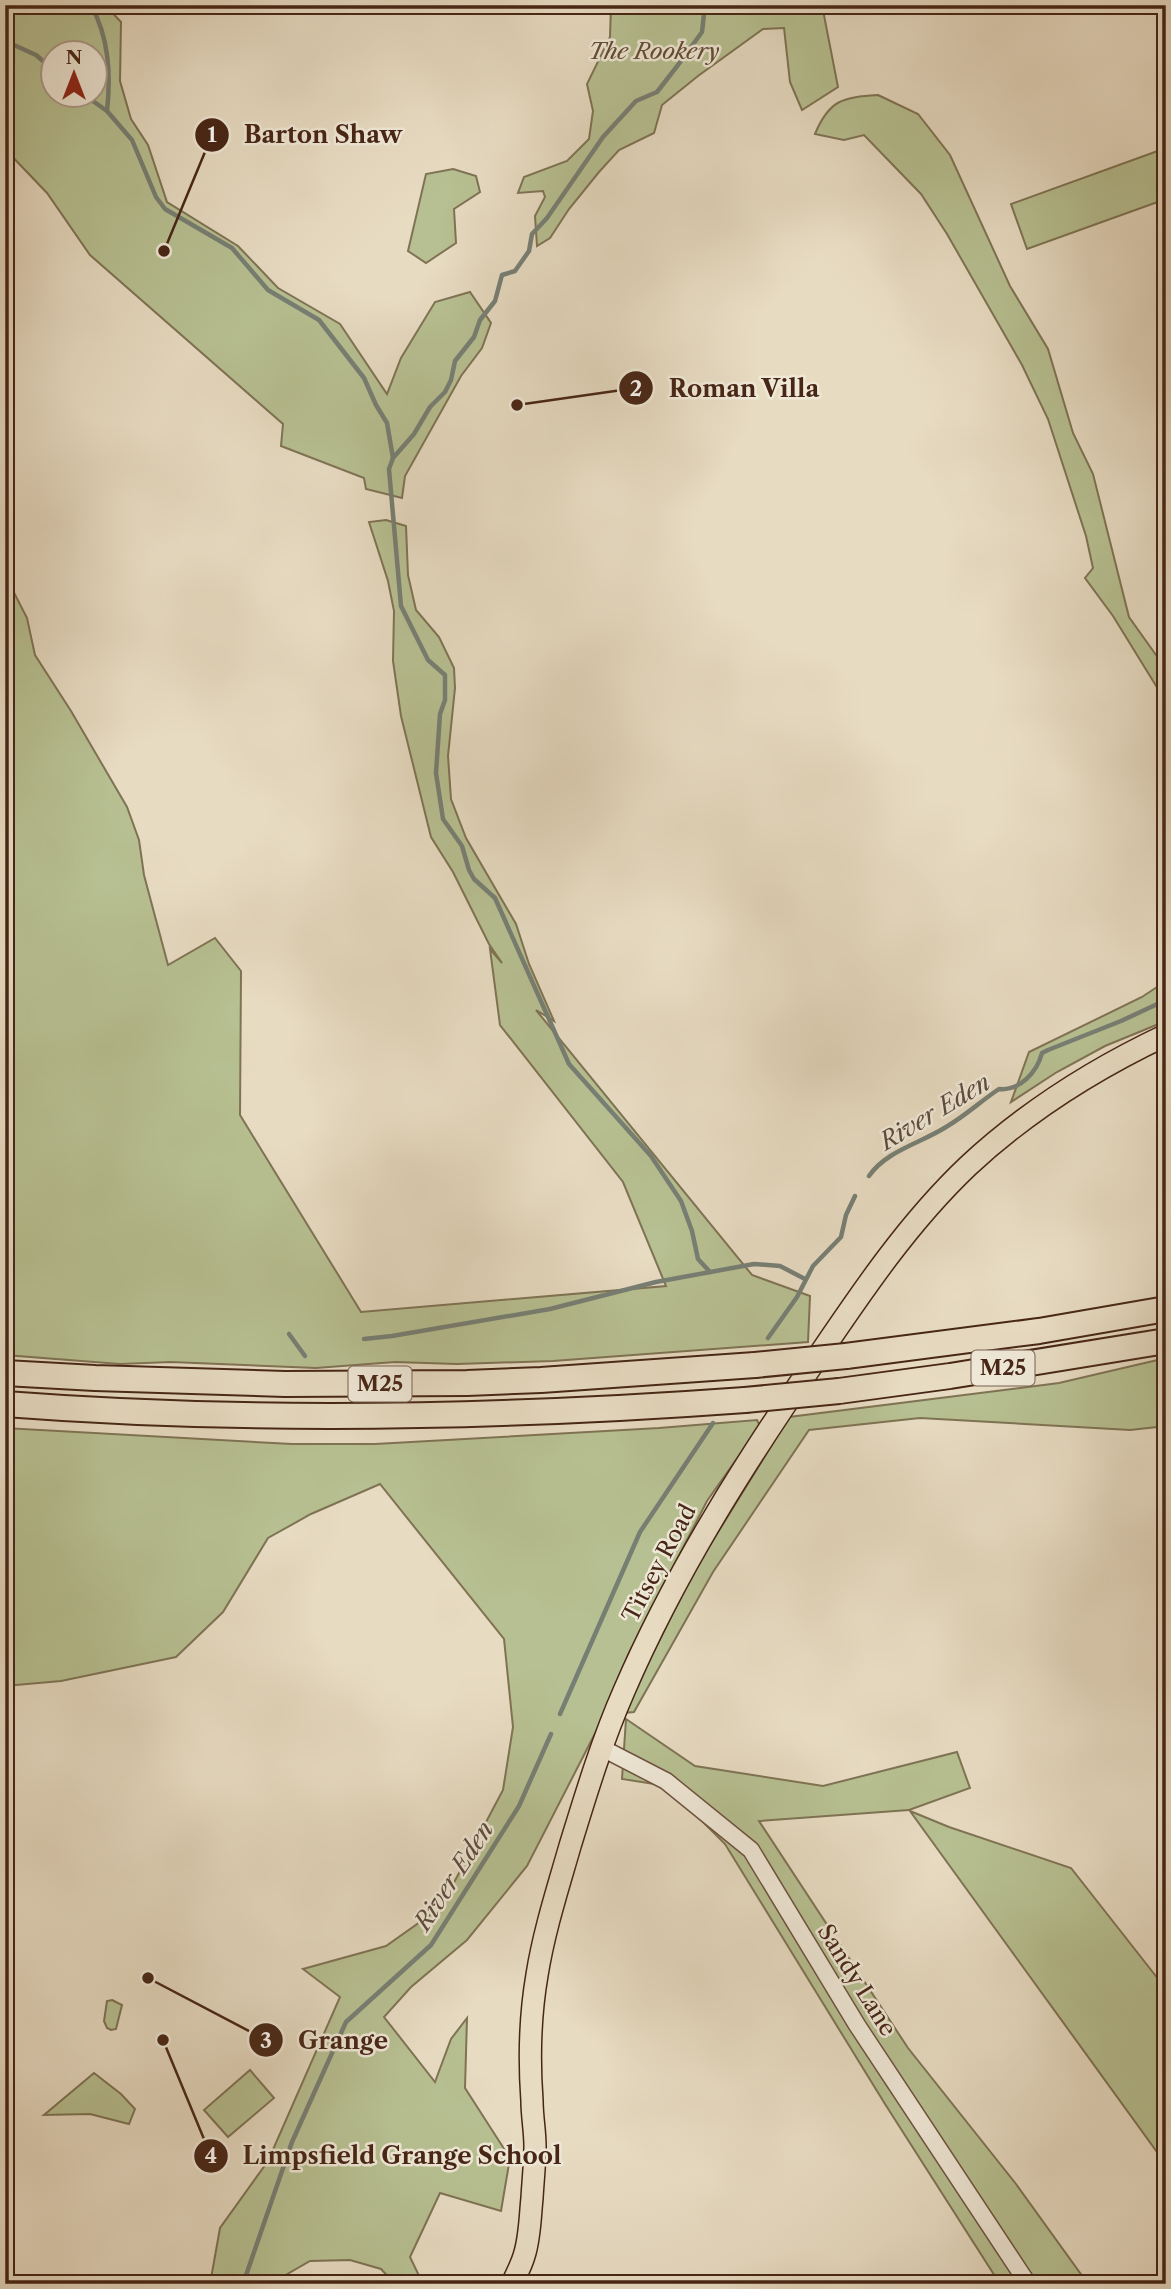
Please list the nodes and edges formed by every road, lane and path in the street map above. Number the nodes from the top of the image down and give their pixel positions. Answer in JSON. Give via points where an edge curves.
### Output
{"nodes":[{"id":1,"x":1166,"y":1035,"type":"edge"},
{"id":2,"x":1166,"y":1309,"type":"edge"},
{"id":3,"x":1166,"y":1340,"type":"edge"},
{"id":4,"x":5,"y":1373,"type":"edge"},
{"id":5,"x":5,"y":1404,"type":"edge"},
{"id":6,"x":602,"y":1748,"type":"junction"},
{"id":7,"x":512,"y":2284,"type":"edge"},
{"id":8,"x":1028,"y":2284,"type":"edge"}],
"edges":[{"from":1,"to":6,"type":"main road","name":"Titsey Road","via":[[1076,1082],[1026,1117],[969,1165],[897,1245],[771,1424],[713,1516],[648,1638]]},
{"from":2,"to":4,"type":"highway","number":"M25","bridge":true,"via":[[846,1356],[541,1380],[285,1384]]},
{"from":3,"to":5,"type":"highway","number":"M25","bridge":true,"via":[[839,1391],[536,1413],[340,1417]]},
{"from":6,"to":7,"type":"main road","name":"Titsey Road","via":[[556,1894],[537,1975],[531,2027],[535,2146],[531,2216],[525,2254]]},
{"from":6,"to":8,"type":"street","name":"Sandy Lane","via":[[666,1781],[751,1850],[857,2025]]}]}
